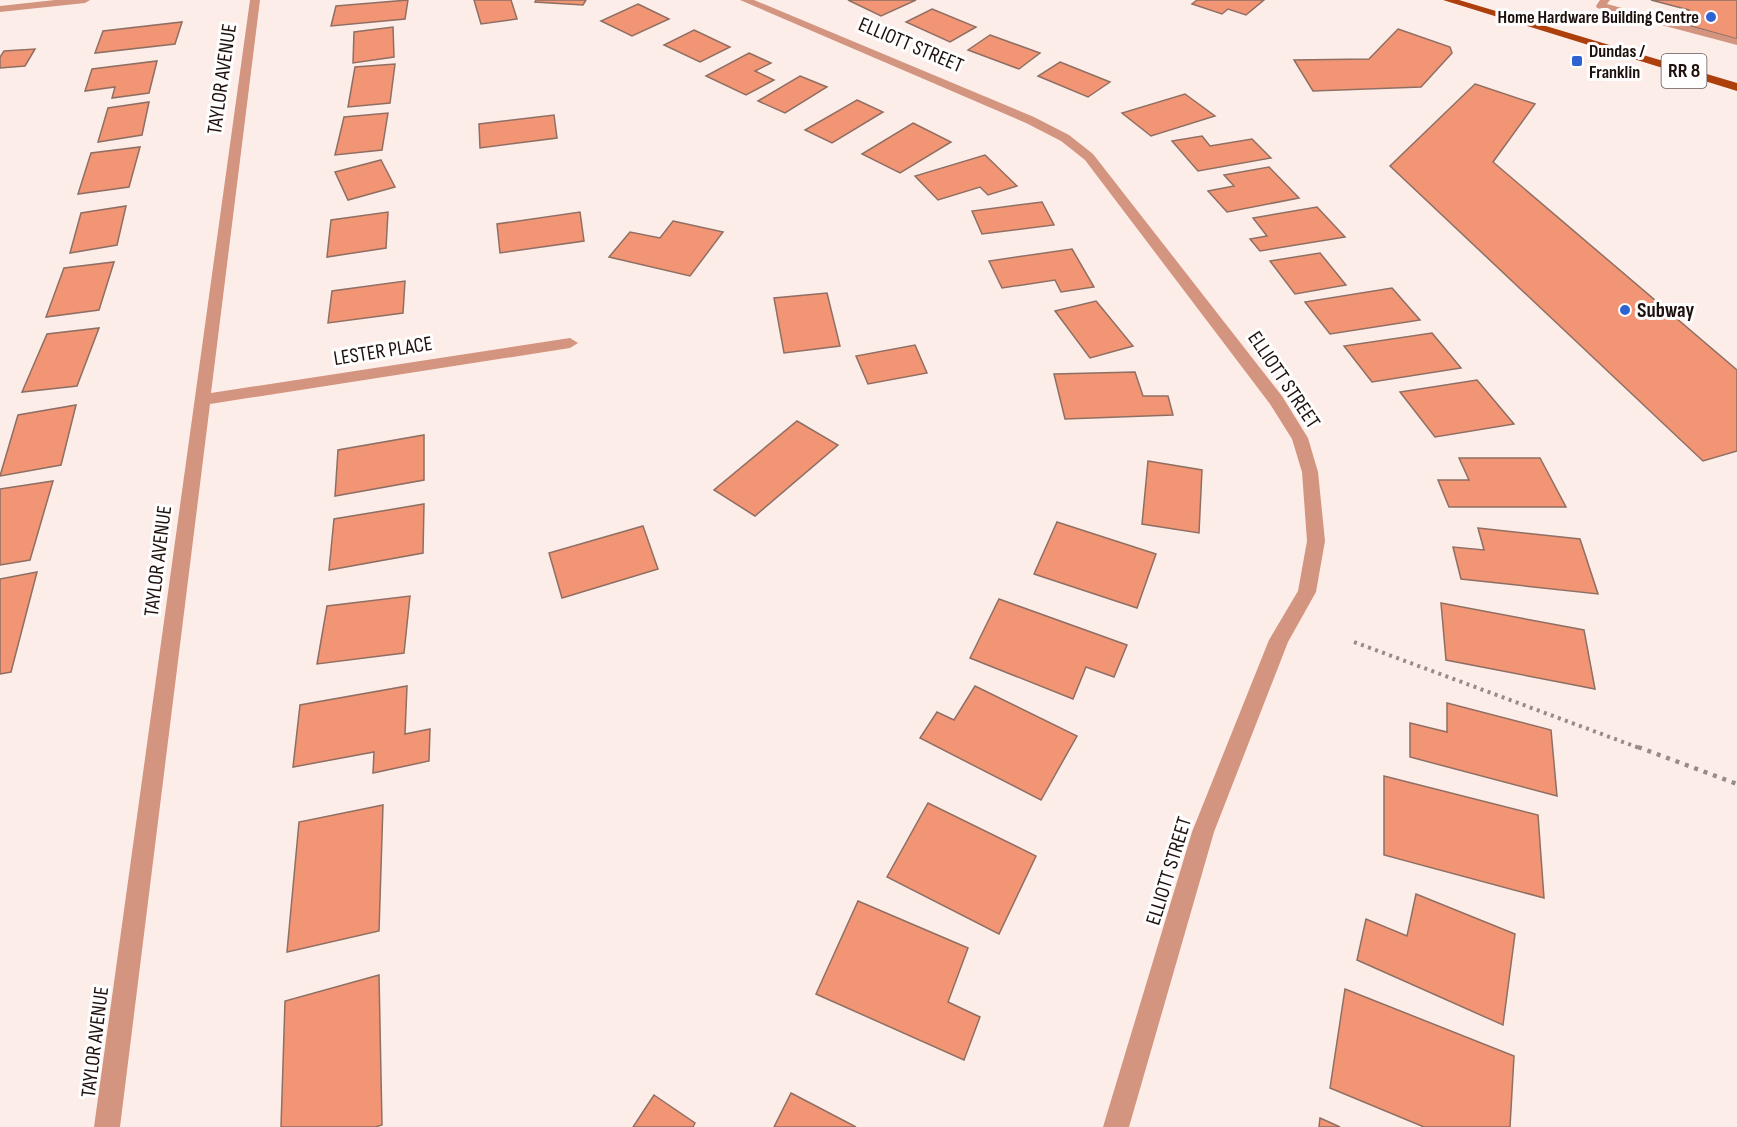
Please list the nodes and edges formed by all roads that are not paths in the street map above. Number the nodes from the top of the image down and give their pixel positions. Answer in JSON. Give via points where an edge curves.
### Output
{"nodes":[{"id":1,"x":85,"y":0,"type":"edge"},
{"id":2,"x":255,"y":0,"type":"edge"},
{"id":3,"x":745,"y":0,"type":"edge"},
{"id":4,"x":1448,"y":0,"type":"edge"},
{"id":5,"x":1605,"y":0,"type":"edge"},
{"id":6,"x":0,"y":9,"type":"edge"},
{"id":7,"x":1737,"y":42,"type":"edge"},
{"id":8,"x":1737,"y":86,"type":"edge"},
{"id":9,"x":570,"y":343,"type":"dead end"},
{"id":10,"x":202,"y":400,"type":"junction"},
{"id":11,"x":107,"y":1127,"type":"edge"},
{"id":12,"x":1116,"y":1127,"type":"edge"}],
"edges":[{"from":1,"to":6,"type":"street"},
{"from":2,"to":10,"type":"street","name":"TAYLOR AVENUE"},
{"from":3,"to":12,"type":"street","name":"ELLIOTT STREET","via":[[1065,138],[1089,157],[1276,400],[1300,438],[1310,472],[1316,541],[1307,592],[1279,640],[1203,832]]},
{"from":4,"to":8,"type":"main road","number":"RR 8"},
{"from":5,"to":7,"type":"street","via":[[1601,6]]},
{"from":9,"to":10,"type":"street","name":"LESTER PLACE"},
{"from":10,"to":11,"type":"street","name":"TAYLOR AVENUE"}]}
